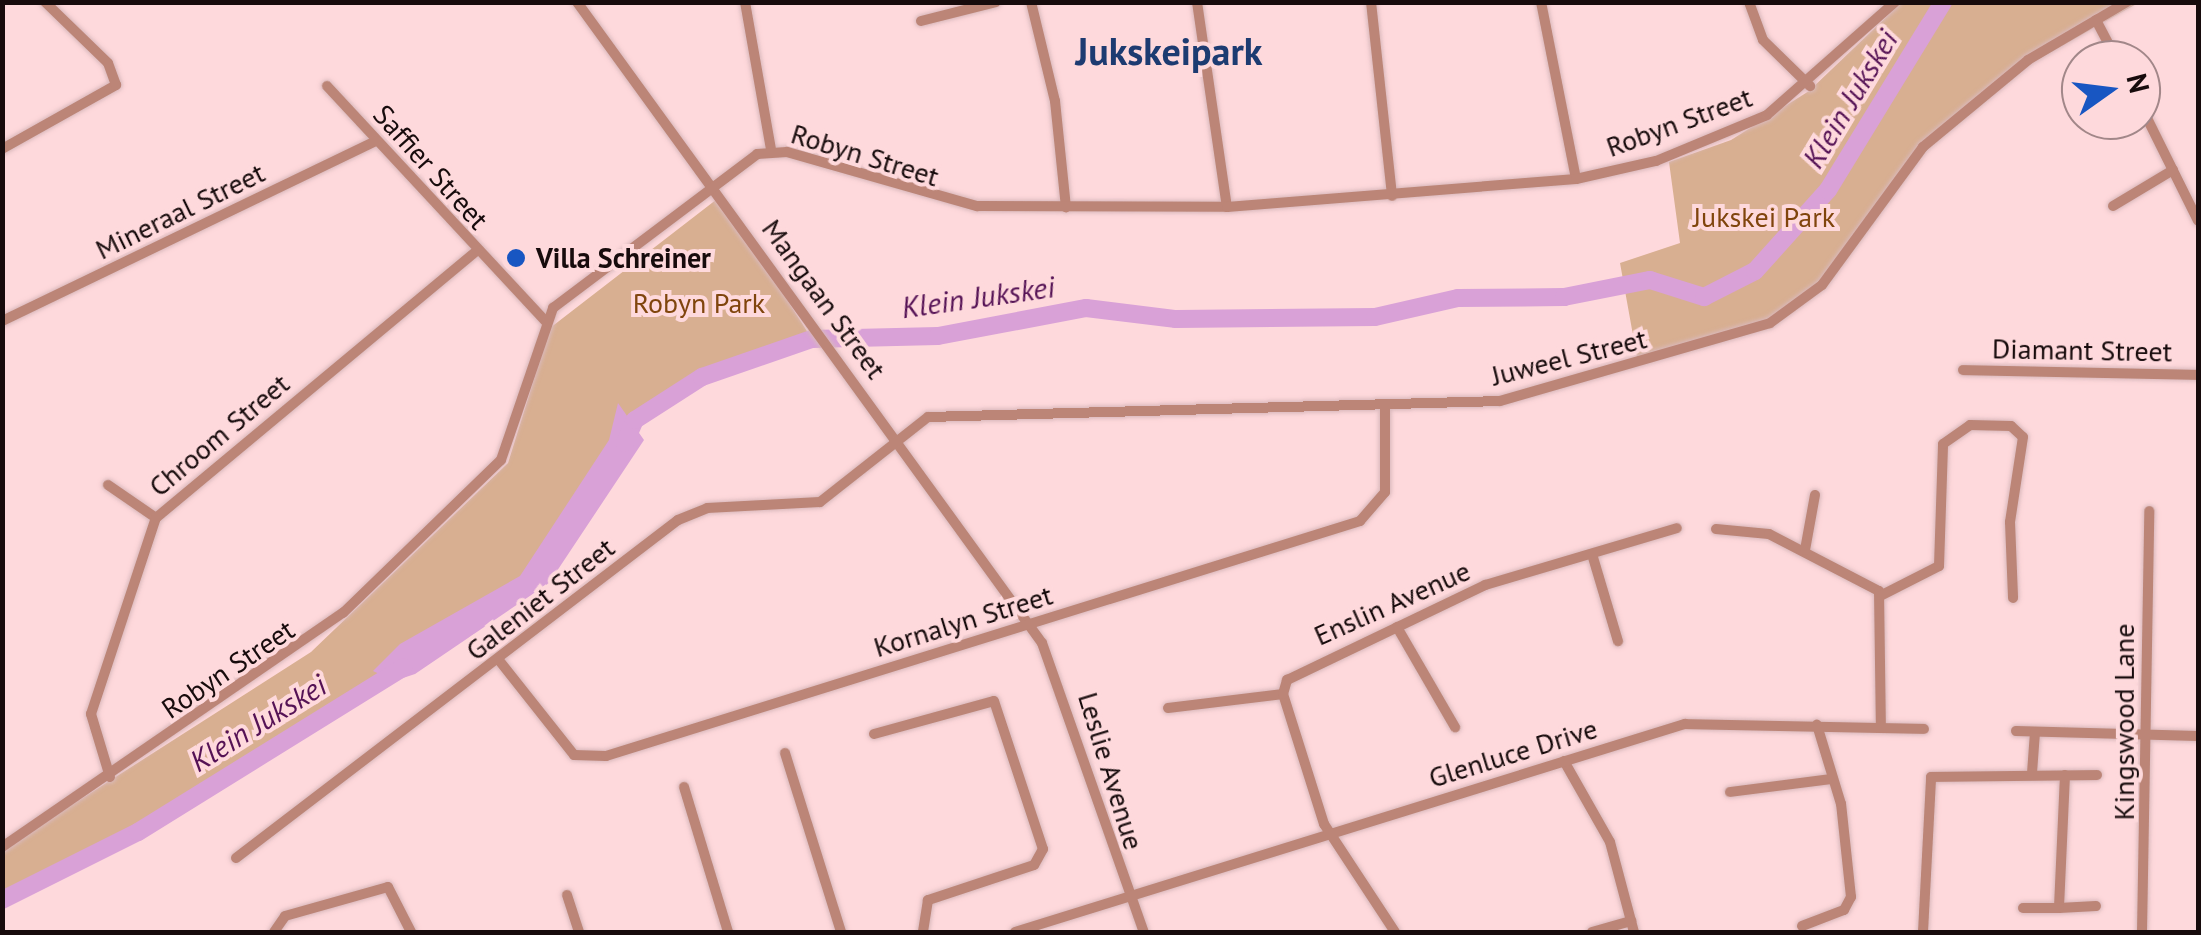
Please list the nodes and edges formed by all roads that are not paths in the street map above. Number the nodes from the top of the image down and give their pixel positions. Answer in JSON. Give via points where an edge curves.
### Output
{"nodes":[{"id":1,"x":45,"y":2,"type":"edge"},
{"id":2,"x":578,"y":2,"type":"edge"},
{"id":3,"x":746,"y":2,"type":"edge"},
{"id":4,"x":996,"y":2,"type":"edge"},
{"id":5,"x":1031,"y":2,"type":"edge"},
{"id":6,"x":1197,"y":2,"type":"edge"},
{"id":7,"x":1371,"y":2,"type":"edge"},
{"id":8,"x":1541,"y":2,"type":"edge"},
{"id":9,"x":1748,"y":2,"type":"edge"},
{"id":10,"x":1895,"y":2,"type":"edge"},
{"id":11,"x":2127,"y":2,"type":"edge"},
{"id":12,"x":921,"y":20,"type":"dead end"},
{"id":13,"x":2096,"y":20,"type":"junction"},
{"id":14,"x":2106,"y":40,"type":"edge"},
{"id":15,"x":327,"y":86,"type":"dead end"},
{"id":16,"x":1810,"y":86,"type":"junction"},
{"id":17,"x":2159,"y":140,"type":"edge"},
{"id":18,"x":376,"y":141,"type":"junction"},
{"id":19,"x":2,"y":149,"type":"edge"},
{"id":20,"x":771,"y":150,"type":"junction"},
{"id":21,"x":2174,"y":170,"type":"junction"},
{"id":22,"x":1576,"y":179,"type":"junction"},
{"id":23,"x":714,"y":184,"type":"junction"},
{"id":24,"x":1392,"y":196,"type":"junction"},
{"id":25,"x":2113,"y":206,"type":"dead end"},
{"id":26,"x":1066,"y":208,"type":"junction"},
{"id":27,"x":1227,"y":208,"type":"junction"},
{"id":28,"x":2198,"y":221,"type":"edge"},
{"id":29,"x":477,"y":251,"type":"junction"},
{"id":30,"x":545,"y":320,"type":"junction"},
{"id":31,"x":2,"y":321,"type":"edge"},
{"id":32,"x":1964,"y":370,"type":"dead end"},
{"id":33,"x":2198,"y":375,"type":"edge"},
{"id":34,"x":1385,"y":405,"type":"junction"},
{"id":35,"x":896,"y":444,"type":"junction"},
{"id":36,"x":108,"y":486,"type":"dead end"},
{"id":37,"x":1815,"y":495,"type":"dead end"},
{"id":38,"x":2149,"y":511,"type":"dead end"},
{"id":39,"x":156,"y":518,"type":"junction"},
{"id":40,"x":1677,"y":528,"type":"dead end"},
{"id":41,"x":1716,"y":528,"type":"dead end"},
{"id":42,"x":1805,"y":550,"type":"junction"},
{"id":43,"x":1592,"y":554,"type":"junction"},
{"id":44,"x":1882,"y":595,"type":"junction"},
{"id":45,"x":2013,"y":598,"type":"dead end"},
{"id":46,"x":1031,"y":624,"type":"junction"},
{"id":47,"x":1397,"y":626,"type":"junction"},
{"id":48,"x":1618,"y":641,"type":"dead end"},
{"id":49,"x":498,"y":660,"type":"junction"},
{"id":50,"x":1283,"y":694,"type":"junction"},
{"id":51,"x":1168,"y":708,"type":"dead end"},
{"id":52,"x":1817,"y":724,"type":"junction"},
{"id":53,"x":1881,"y":726,"type":"junction"},
{"id":54,"x":1455,"y":727,"type":"dead end"},
{"id":55,"x":1924,"y":728,"type":"dead end"},
{"id":56,"x":2016,"y":732,"type":"dead end"},
{"id":57,"x":2035,"y":732,"type":"junction"},
{"id":58,"x":874,"y":734,"type":"dead end"},
{"id":59,"x":2148,"y":735,"type":"junction"},
{"id":60,"x":2198,"y":736,"type":"edge"},
{"id":61,"x":784,"y":753,"type":"dead end"},
{"id":62,"x":1564,"y":760,"type":"junction"},
{"id":63,"x":2032,"y":774,"type":"junction"},
{"id":64,"x":2065,"y":775,"type":"junction"},
{"id":65,"x":2097,"y":775,"type":"dead end"},
{"id":66,"x":110,"y":776,"type":"junction"},
{"id":67,"x":1832,"y":780,"type":"junction"},
{"id":68,"x":684,"y":787,"type":"dead end"},
{"id":69,"x":1730,"y":792,"type":"dead end"},
{"id":70,"x":1331,"y":834,"type":"junction"},
{"id":71,"x":2,"y":847,"type":"edge"},
{"id":72,"x":236,"y":858,"type":"dead end"},
{"id":73,"x":567,"y":895,"type":"dead end"},
{"id":74,"x":1127,"y":898,"type":"junction"},
{"id":75,"x":2096,"y":906,"type":"dead end"},
{"id":76,"x":2023,"y":908,"type":"dead end"},
{"id":77,"x":2059,"y":908,"type":"junction"},
{"id":78,"x":1802,"y":926,"type":"dead end"},
{"id":79,"x":1632,"y":927,"type":"edge"},
{"id":80,"x":274,"y":932,"type":"edge"},
{"id":81,"x":411,"y":932,"type":"edge"},
{"id":82,"x":579,"y":932,"type":"edge"},
{"id":83,"x":728,"y":932,"type":"edge"},
{"id":84,"x":841,"y":932,"type":"edge"},
{"id":85,"x":924,"y":932,"type":"edge"},
{"id":86,"x":1016,"y":932,"type":"edge"},
{"id":87,"x":1144,"y":932,"type":"edge"},
{"id":88,"x":1395,"y":932,"type":"edge"},
{"id":89,"x":1592,"y":932,"type":"edge"},
{"id":90,"x":1922,"y":932,"type":"edge"},
{"id":91,"x":2142,"y":932,"type":"edge"}],
"edges":[{"from":1,"to":19,"type":"street","via":[[108,63],[116,80],[109,96]]},
{"from":2,"to":23,"type":"street","name":"Mangaan Street"},
{"from":3,"to":20,"type":"street"},
{"from":4,"to":12,"type":"street"},
{"from":5,"to":26,"type":"street","via":[[1055,101]]},
{"from":6,"to":27,"type":"street"},
{"from":7,"to":24,"type":"street"},
{"from":8,"to":22,"type":"street"},
{"from":9,"to":16,"type":"street","via":[[1763,40]]},
{"from":10,"to":16,"type":"street","name":"Robyn Street"},
{"from":11,"to":13,"type":"street","name":"Juweel Street"},
{"from":13,"to":14,"type":"street"},
{"from":13,"to":34,"type":"street","name":"Juweel Street","via":[[2028,60],[1923,147],[1822,284],[1785,316],[1522,397]]},
{"from":15,"to":18,"type":"street","name":"Saffier Street"},
{"from":16,"to":22,"type":"street","name":"Robyn Street","via":[[1715,139]]},
{"from":17,"to":21,"type":"street"},
{"from":18,"to":29,"type":"street","name":"Saffier Street"},
{"from":18,"to":31,"type":"street","name":"Mineraal Street"},
{"from":20,"to":23,"type":"street","name":"Robyn Street"},
{"from":20,"to":26,"type":"street","name":"Robyn Street","via":[[947,202]]},
{"from":21,"to":25,"type":"street"},
{"from":21,"to":28,"type":"street"},
{"from":22,"to":24,"type":"street","name":"Robyn Street"},
{"from":23,"to":30,"type":"street","name":"Robyn Street"},
{"from":23,"to":35,"type":"street","name":"Mangaan Street"},
{"from":24,"to":27,"type":"street","name":"Robyn Street"},
{"from":26,"to":27,"type":"street","name":"Robyn Street"},
{"from":29,"to":30,"type":"street","name":"Saffier Street"},
{"from":29,"to":39,"type":"street","name":"Chroom Street"},
{"from":30,"to":66,"type":"street","name":"Robyn Street","via":[[515,434],[494,469],[313,638]]},
{"from":32,"to":33,"type":"street","name":"Diamant Street"},
{"from":34,"to":35,"type":"street","name":"Juweel Street","via":[[950,414],[928,417]]},
{"from":34,"to":46,"type":"street","name":"Kornalyn Street","via":[[1386,488],[1371,514]]},
{"from":35,"to":46,"type":"street","name":"Mangaan Street"},
{"from":35,"to":49,"type":"street","name":"Galeniet Street","via":[[814,504],[692,512]]},
{"from":36,"to":39,"type":"street"},
{"from":37,"to":42,"type":"street"},
{"from":38,"to":59,"type":"street","name":"Kingswood Lane"},
{"from":39,"to":66,"type":"street","name":"Chroom Street","via":[[91,714]]},
{"from":40,"to":43,"type":"street","name":"Enslin Avenue"},
{"from":41,"to":42,"type":"street","via":[[1762,532]]},
{"from":42,"to":44,"type":"street"},
{"from":43,"to":47,"type":"street","name":"Enslin Avenue","via":[[1485,585]]},
{"from":43,"to":48,"type":"street"},
{"from":44,"to":45,"type":"street","via":[[1939,566],[1943,444],[1970,425],[2015,428],[2023,437],[2010,522]]},
{"from":44,"to":53,"type":"street"},
{"from":46,"to":49,"type":"street","name":"Kornalyn Street","via":[[588,759],[571,752]]},
{"from":46,"to":74,"type":"street","name":"Leslie Avenue","via":[[1066,702]]},
{"from":47,"to":50,"type":"street","name":"Enslin Avenue","via":[[1296,671]]},
{"from":47,"to":54,"type":"street"},
{"from":49,"to":72,"type":"street","name":"Galeniet Street"},
{"from":50,"to":51,"type":"street"},
{"from":50,"to":70,"type":"street"},
{"from":52,"to":53,"type":"street","name":"Glenluce Drive"},
{"from":52,"to":62,"type":"street","name":"Glenluce Drive","via":[[1691,722]]},
{"from":52,"to":67,"type":"street"},
{"from":53,"to":55,"type":"street","name":"Glenluce Drive"},
{"from":56,"to":57,"type":"street"},
{"from":57,"to":59,"type":"street"},
{"from":57,"to":63,"type":"street"},
{"from":58,"to":85,"type":"street","via":[[994,701],[1043,849],[1034,865],[928,900]]},
{"from":59,"to":60,"type":"street"},
{"from":59,"to":91,"type":"street","name":"Kingswood Lane"},
{"from":61,"to":84,"type":"street"},
{"from":62,"to":70,"type":"street","name":"Glenluce Drive"},
{"from":62,"to":79,"type":"street","via":[[1608,837]]},
{"from":63,"to":64,"type":"street"},
{"from":63,"to":90,"type":"street","via":[[1929,780]]},
{"from":64,"to":65,"type":"street"},
{"from":64,"to":77,"type":"street"},
{"from":66,"to":71,"type":"street","name":"Robyn Street"},
{"from":67,"to":69,"type":"street"},
{"from":67,"to":78,"type":"street","via":[[1850,903]]},
{"from":68,"to":83,"type":"street"},
{"from":70,"to":74,"type":"street","name":"Glenluce Drive"},
{"from":70,"to":88,"type":"street"},
{"from":73,"to":82,"type":"street"},
{"from":74,"to":86,"type":"street","name":"Glenluce Drive"},
{"from":74,"to":87,"type":"street","name":"Leslie Avenue"},
{"from":75,"to":77,"type":"street"},
{"from":76,"to":77,"type":"street"},
{"from":79,"to":89,"type":"street"},
{"from":80,"to":81,"type":"street","via":[[285,916],[388,888]]}]}
